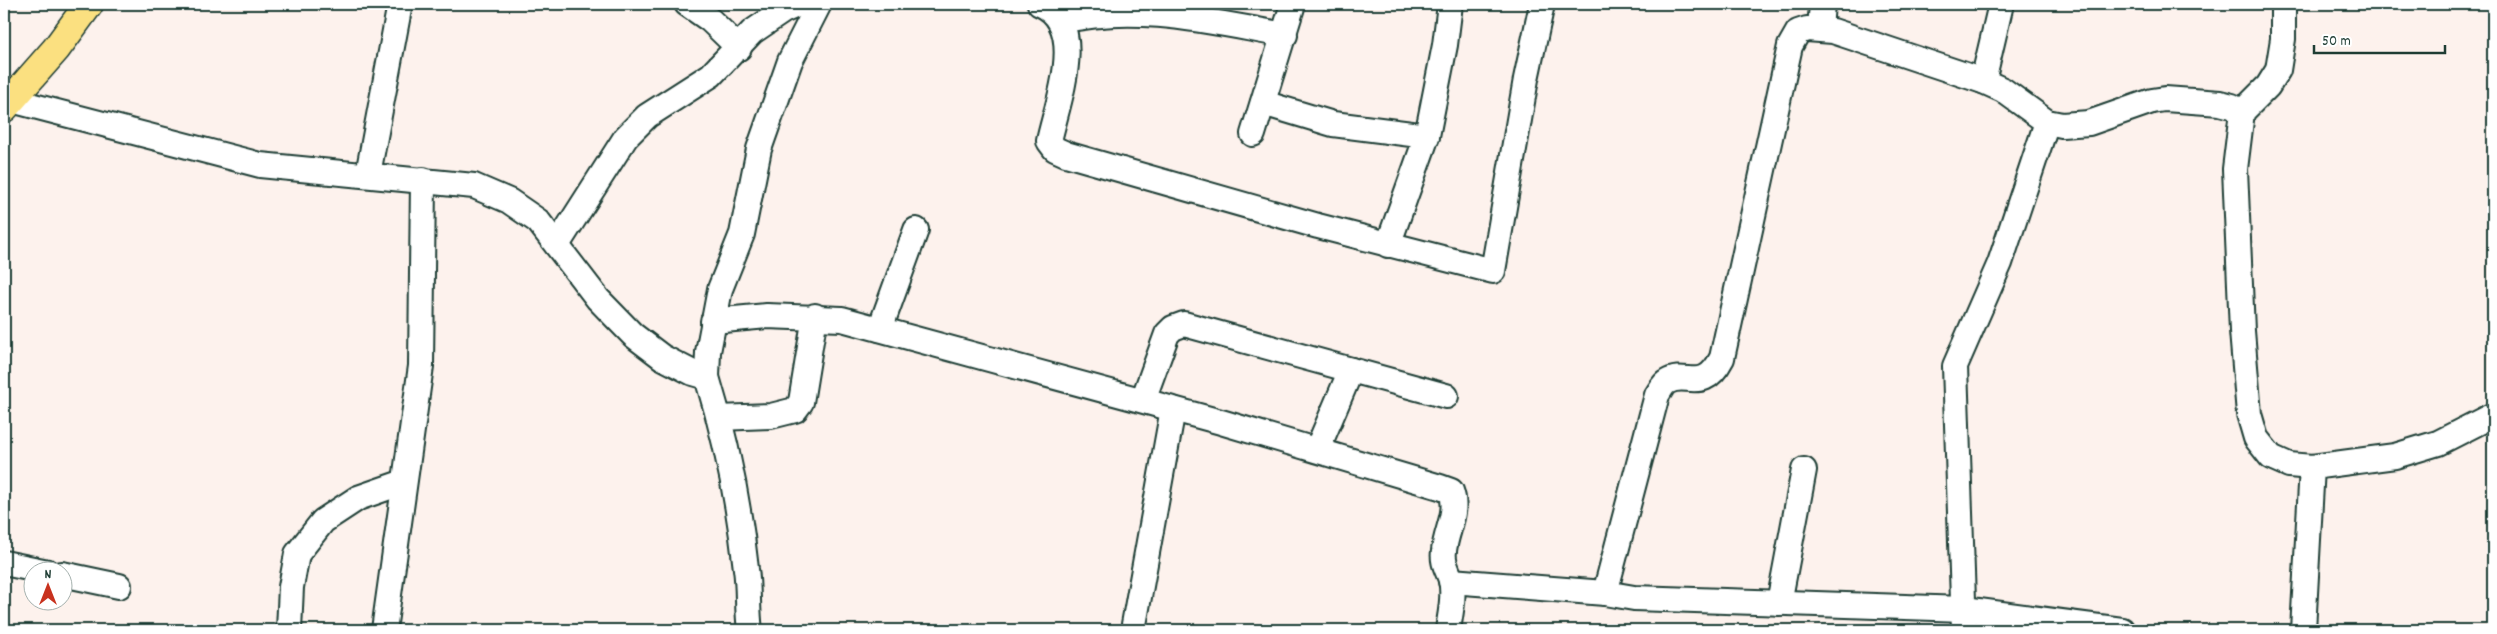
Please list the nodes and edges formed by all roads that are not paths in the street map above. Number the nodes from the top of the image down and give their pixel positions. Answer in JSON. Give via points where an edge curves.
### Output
{"nodes":[{"id":1,"x":89,"y":4,"type":"edge"},
{"id":2,"x":400,"y":4,"type":"edge"},
{"id":3,"x":687,"y":4,"type":"edge"},
{"id":4,"x":799,"y":4,"type":"edge"},
{"id":5,"x":819,"y":4,"type":"edge"},
{"id":6,"x":1040,"y":4,"type":"edge"},
{"id":7,"x":1293,"y":4,"type":"edge"},
{"id":8,"x":1450,"y":4,"type":"edge"},
{"id":9,"x":1542,"y":4,"type":"edge"},
{"id":10,"x":1822,"y":4,"type":"edge"},
{"id":11,"x":2001,"y":4,"type":"edge"},
{"id":12,"x":2283,"y":4,"type":"edge"},
{"id":13,"x":1062,"y":21,"type":"junction"},
{"id":14,"x":1820,"y":29,"type":"junction"},
{"id":15,"x":1284,"y":35,"type":"junction"},
{"id":16,"x":739,"y":48,"type":"junction"},
{"id":17,"x":1983,"y":81,"type":"junction"},
{"id":18,"x":1263,"y":103,"type":"junction"},
{"id":19,"x":8,"y":104,"type":"edge"},
{"id":20,"x":2242,"y":112,"type":"junction"},
{"id":21,"x":2048,"y":122,"type":"junction"},
{"id":22,"x":1253,"y":134,"type":"dead end"},
{"id":23,"x":1427,"y":136,"type":"junction"},
{"id":24,"x":368,"y":174,"type":"junction"},
{"id":25,"x":423,"y":180,"type":"junction"},
{"id":26,"x":916,"y":230,"type":"dead end"},
{"id":27,"x":557,"y":245,"type":"junction"},
{"id":28,"x":1388,"y":245,"type":"junction"},
{"id":29,"x":815,"y":316,"type":"junction"},
{"id":30,"x":713,"y":321,"type":"junction"},
{"id":31,"x":880,"y":329,"type":"junction"},
{"id":32,"x":1351,"y":370,"type":"junction"},
{"id":33,"x":707,"y":376,"type":"junction"},
{"id":34,"x":1446,"y":396,"type":"dead end"},
{"id":35,"x":1143,"y":400,"type":"junction"},
{"id":36,"x":1173,"y":408,"type":"junction"},
{"id":37,"x":2493,"y":415,"type":"edge"},
{"id":38,"x":719,"y":418,"type":"junction"},
{"id":39,"x":1317,"y":450,"type":"junction"},
{"id":40,"x":2312,"y":467,"type":"junction"},
{"id":41,"x":1804,"y":470,"type":"dead end"},
{"id":42,"x":404,"y":482,"type":"junction"},
{"id":43,"x":4,"y":563,"type":"edge"},
{"id":44,"x":22,"y":567,"type":"edge"},
{"id":45,"x":72,"y":576,"type":"edge"},
{"id":46,"x":1451,"y":581,"type":"junction"},
{"id":47,"x":119,"y":586,"type":"dead end"},
{"id":48,"x":1605,"y":593,"type":"junction"},
{"id":49,"x":1779,"y":603,"type":"junction"},
{"id":50,"x":1964,"y":620,"type":"edge"},
{"id":51,"x":289,"y":630,"type":"edge"},
{"id":52,"x":384,"y":630,"type":"edge"},
{"id":53,"x":750,"y":630,"type":"edge"},
{"id":54,"x":1133,"y":630,"type":"edge"},
{"id":55,"x":1448,"y":630,"type":"edge"},
{"id":56,"x":2122,"y":630,"type":"edge"},
{"id":57,"x":2303,"y":630,"type":"edge"}],
"edges":[{"from":1,"to":19,"type":"main road","via":[[56,49]]},
{"from":2,"to":24,"type":"street"},
{"from":3,"to":16,"type":"street","via":[[710,20]]},
{"from":4,"to":16,"type":"street","via":[[752,32]]},
{"from":5,"to":30,"type":"street","via":[[790,61],[759,149],[742,234],[720,289]]},
{"from":6,"to":13,"type":"street","via":[[1055,12]]},
{"from":7,"to":15,"type":"street"},
{"from":8,"to":23,"type":"street"},
{"from":9,"to":28,"type":"street","via":[[1493,271]]},
{"from":10,"to":14,"type":"street"},
{"from":11,"to":17,"type":"street"},
{"from":12,"to":20,"type":"street","via":[[2283,39],[2278,70],[2268,86]]},
{"from":13,"to":15,"type":"street","via":[[1089,14],[1135,12]]},
{"from":13,"to":28,"type":"street","via":[[1067,45],[1064,77],[1049,141],[1055,150]]},
{"from":14,"to":17,"type":"street"},
{"from":14,"to":48,"type":"street","via":[[1798,32],[1790,46],[1722,358],[1716,370],[1704,377],[1667,382],[1657,395]]},
{"from":15,"to":18,"type":"street"},
{"from":16,"to":27,"type":"street","via":[[711,75],[647,116],[626,137]]},
{"from":17,"to":21,"type":"street","via":[[2003,90]]},
{"from":18,"to":22,"type":"street"},
{"from":18,"to":23,"type":"street","via":[[1333,124]]},
{"from":19,"to":24,"type":"street","via":[[260,165]]},
{"from":20,"to":21,"type":"street","via":[[2220,103],[2166,99],[2089,123],[2062,125]]},
{"from":20,"to":40,"type":"street","via":[[2235,169],[2249,414],[2256,438],[2271,457],[2289,465]]},
{"from":21,"to":50,"type":"street","via":[[2000,263],[1955,366]]},
{"from":23,"to":28,"type":"street"},
{"from":24,"to":25,"type":"street"},
{"from":25,"to":27,"type":"street","via":[[474,186],[509,201],[538,221]]},
{"from":25,"to":42,"type":"street","via":[[421,366]]},
{"from":26,"to":31,"type":"street"},
{"from":27,"to":33,"type":"street","via":[[598,299],[633,336],[662,357],[693,373]]},
{"from":29,"to":30,"type":"street"},
{"from":29,"to":31,"type":"street"},
{"from":29,"to":38,"type":"street","via":[[801,402],[796,410],[771,416]]},
{"from":30,"to":33,"type":"street"},
{"from":31,"to":35,"type":"street"},
{"from":32,"to":34,"type":"street"},
{"from":32,"to":35,"type":"street","via":[[1184,324],[1167,334]]},
{"from":32,"to":39,"type":"street"},
{"from":33,"to":38,"type":"street"},
{"from":35,"to":36,"type":"street"},
{"from":36,"to":39,"type":"street"},
{"from":36,"to":54,"type":"street"},
{"from":37,"to":40,"type":"street","via":[[2438,443],[2395,456]]},
{"from":38,"to":53,"type":"street","via":[[746,569]]},
{"from":39,"to":46,"type":"street","via":[[1451,491],[1455,503],[1444,551],[1444,563]]},
{"from":40,"to":57,"type":"street"},
{"from":41,"to":49,"type":"street"},
{"from":42,"to":51,"type":"street","via":[[358,498],[323,521],[297,554],[291,587]]},
{"from":42,"to":52,"type":"street"},
{"from":43,"to":44,"type":"street"},
{"from":45,"to":47,"type":"street"},
{"from":46,"to":48,"type":"street"},
{"from":46,"to":55,"type":"street"},
{"from":48,"to":49,"type":"street","via":[[1634,598]]},
{"from":49,"to":50,"type":"street"},
{"from":50,"to":56,"type":"street"}]}
